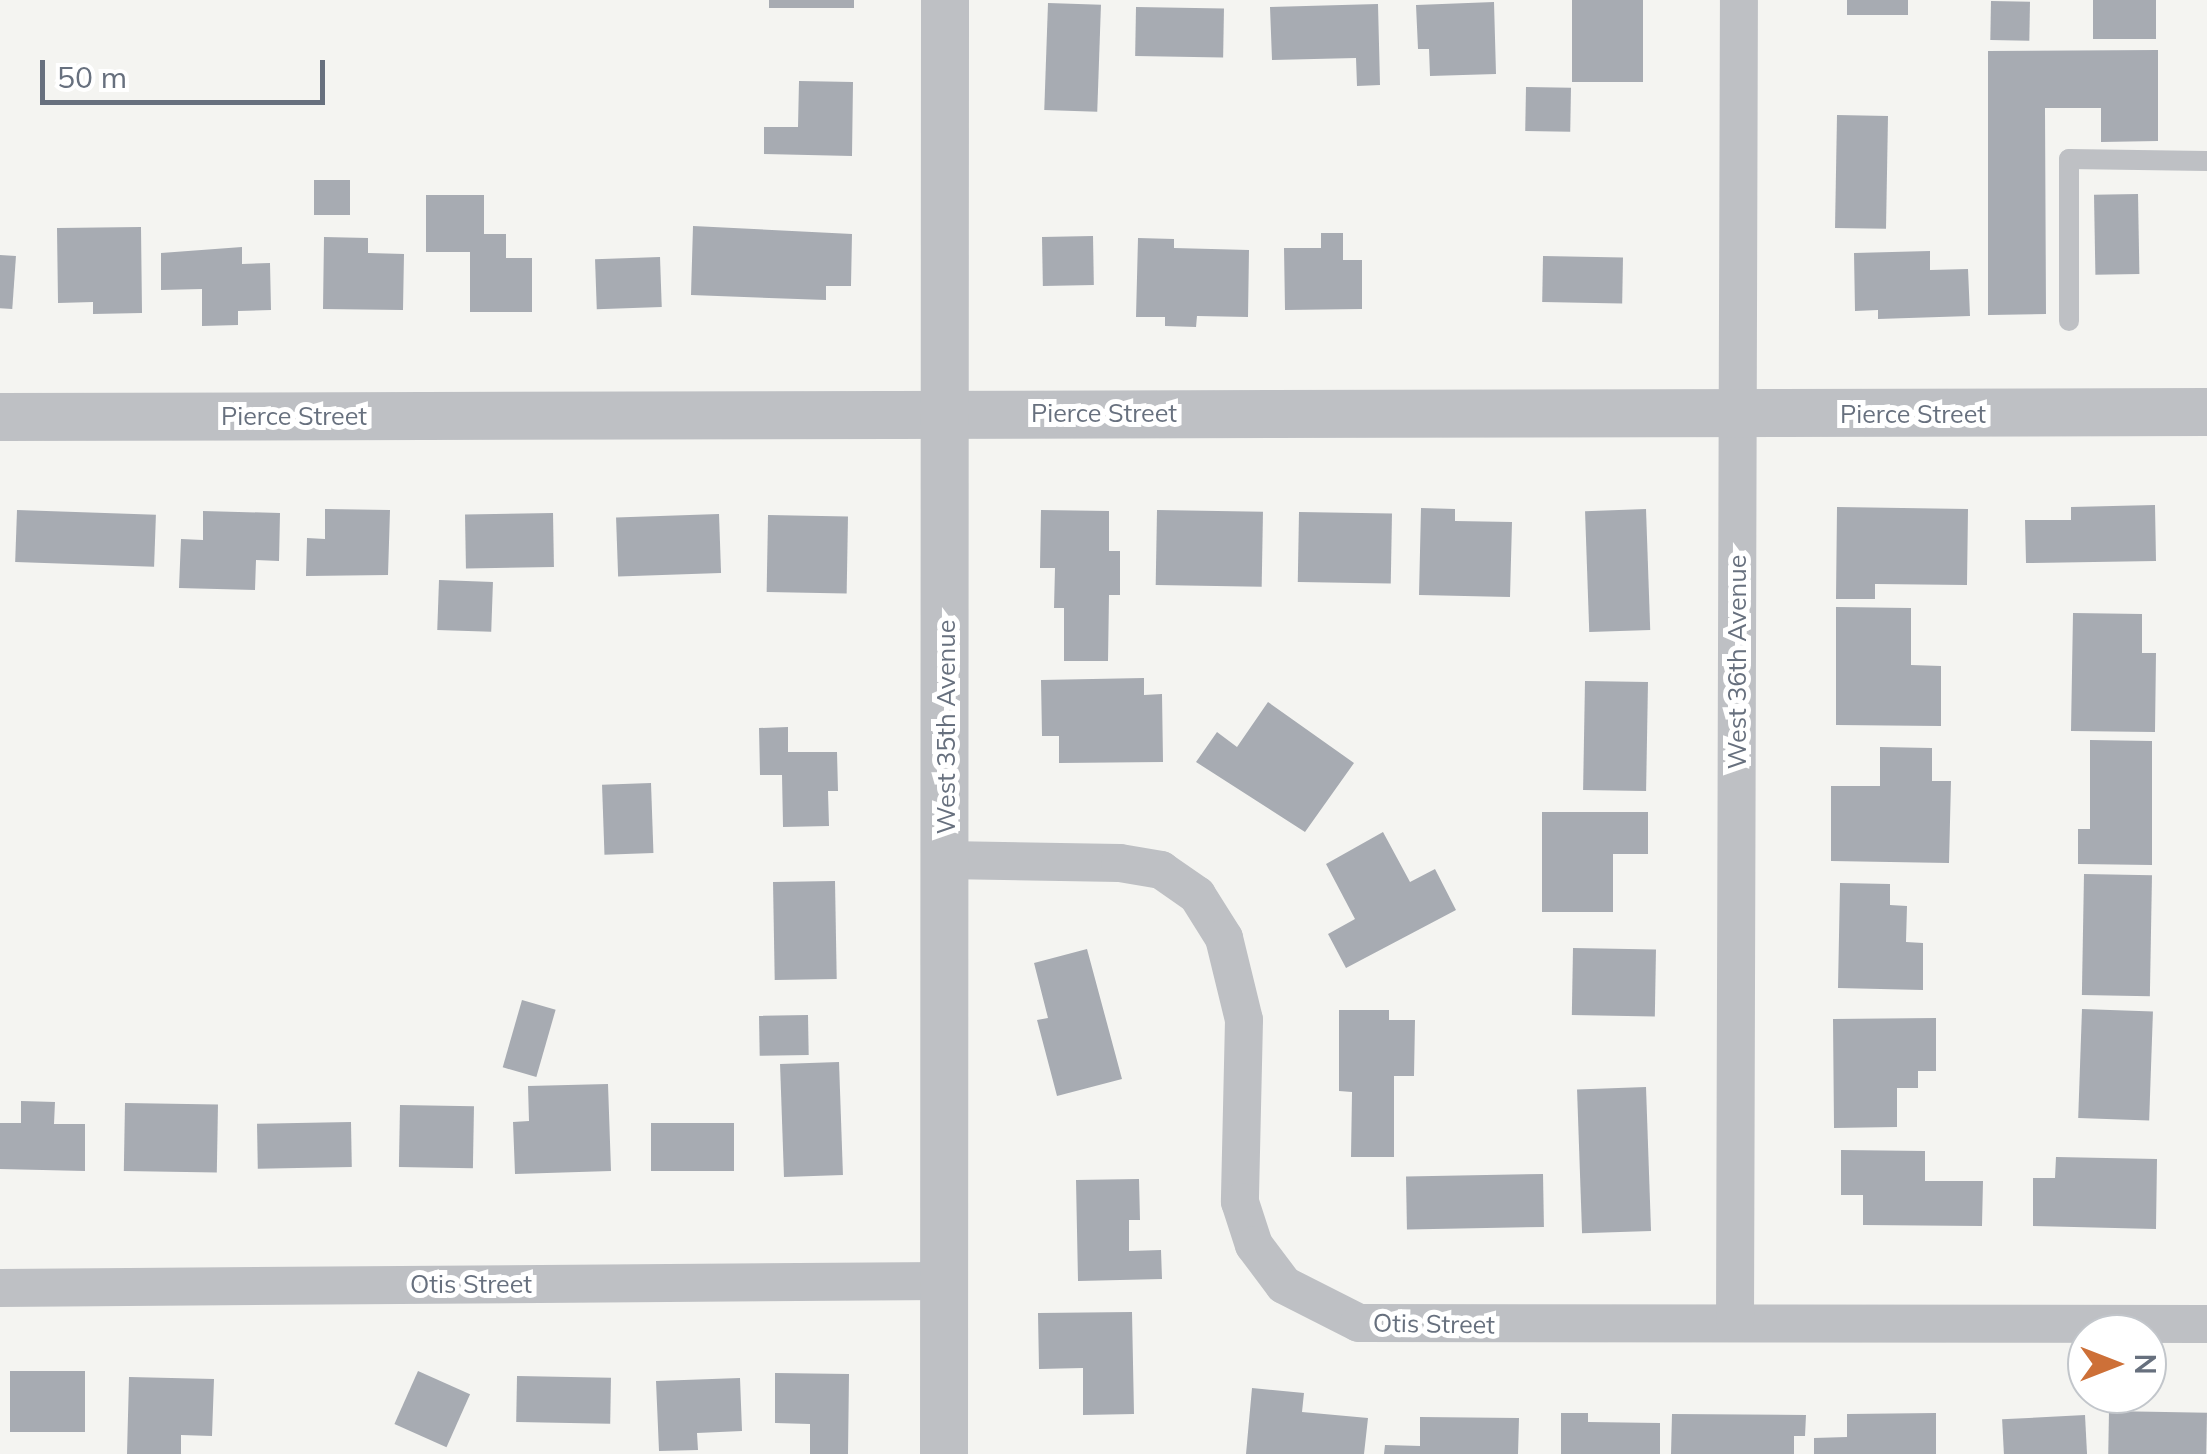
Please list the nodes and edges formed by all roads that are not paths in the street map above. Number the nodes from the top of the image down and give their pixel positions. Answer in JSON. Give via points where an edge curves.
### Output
{"nodes":[{"id":1,"x":945,"y":0,"type":"edge"},
{"id":2,"x":1739,"y":0,"type":"edge"},
{"id":3,"x":2207,"y":161,"type":"edge"},
{"id":4,"x":2069,"y":321,"type":"dead end"},
{"id":5,"x":2207,"y":412,"type":"edge"},
{"id":6,"x":947,"y":413,"type":"junction"},
{"id":7,"x":1737,"y":415,"type":"junction"},
{"id":8,"x":0,"y":417,"type":"edge"},
{"id":9,"x":946,"y":860,"type":"junction"},
{"id":10,"x":942,"y":1281,"type":"junction"},
{"id":11,"x":0,"y":1288,"type":"edge"},
{"id":12,"x":1735,"y":1323,"type":"junction"},
{"id":13,"x":2207,"y":1324,"type":"edge"},
{"id":14,"x":944,"y":1454,"type":"edge"}],
"edges":[{"from":1,"to":6,"type":"street","name":"West 35th Avenue"},
{"from":2,"to":7,"type":"street","name":"West 36th Avenue"},
{"from":3,"to":4,"type":"lane","via":[[2069,159]]},
{"from":5,"to":7,"type":"street","name":"Pierce Street"},
{"from":6,"to":7,"type":"street","name":"Pierce Street"},
{"from":6,"to":8,"type":"street","name":"Pierce Street"},
{"from":6,"to":9,"type":"street","name":"West 35th Avenue"},
{"from":7,"to":12,"type":"street","name":"West 36th Avenue"},
{"from":9,"to":10,"type":"street","name":"West 35th Avenue"},
{"from":9,"to":12,"type":"street","name":"Otis Street","via":[[1120,862],[1161,870],[1197,895],[1224,938],[1244,1020],[1240,1202],[1254,1245],[1284,1285],[1359,1323]]},
{"from":10,"to":11,"type":"street","name":"Otis Street"},
{"from":10,"to":14,"type":"street","name":"West 35th Avenue"},
{"from":12,"to":13,"type":"street","name":"Otis Street"}]}
